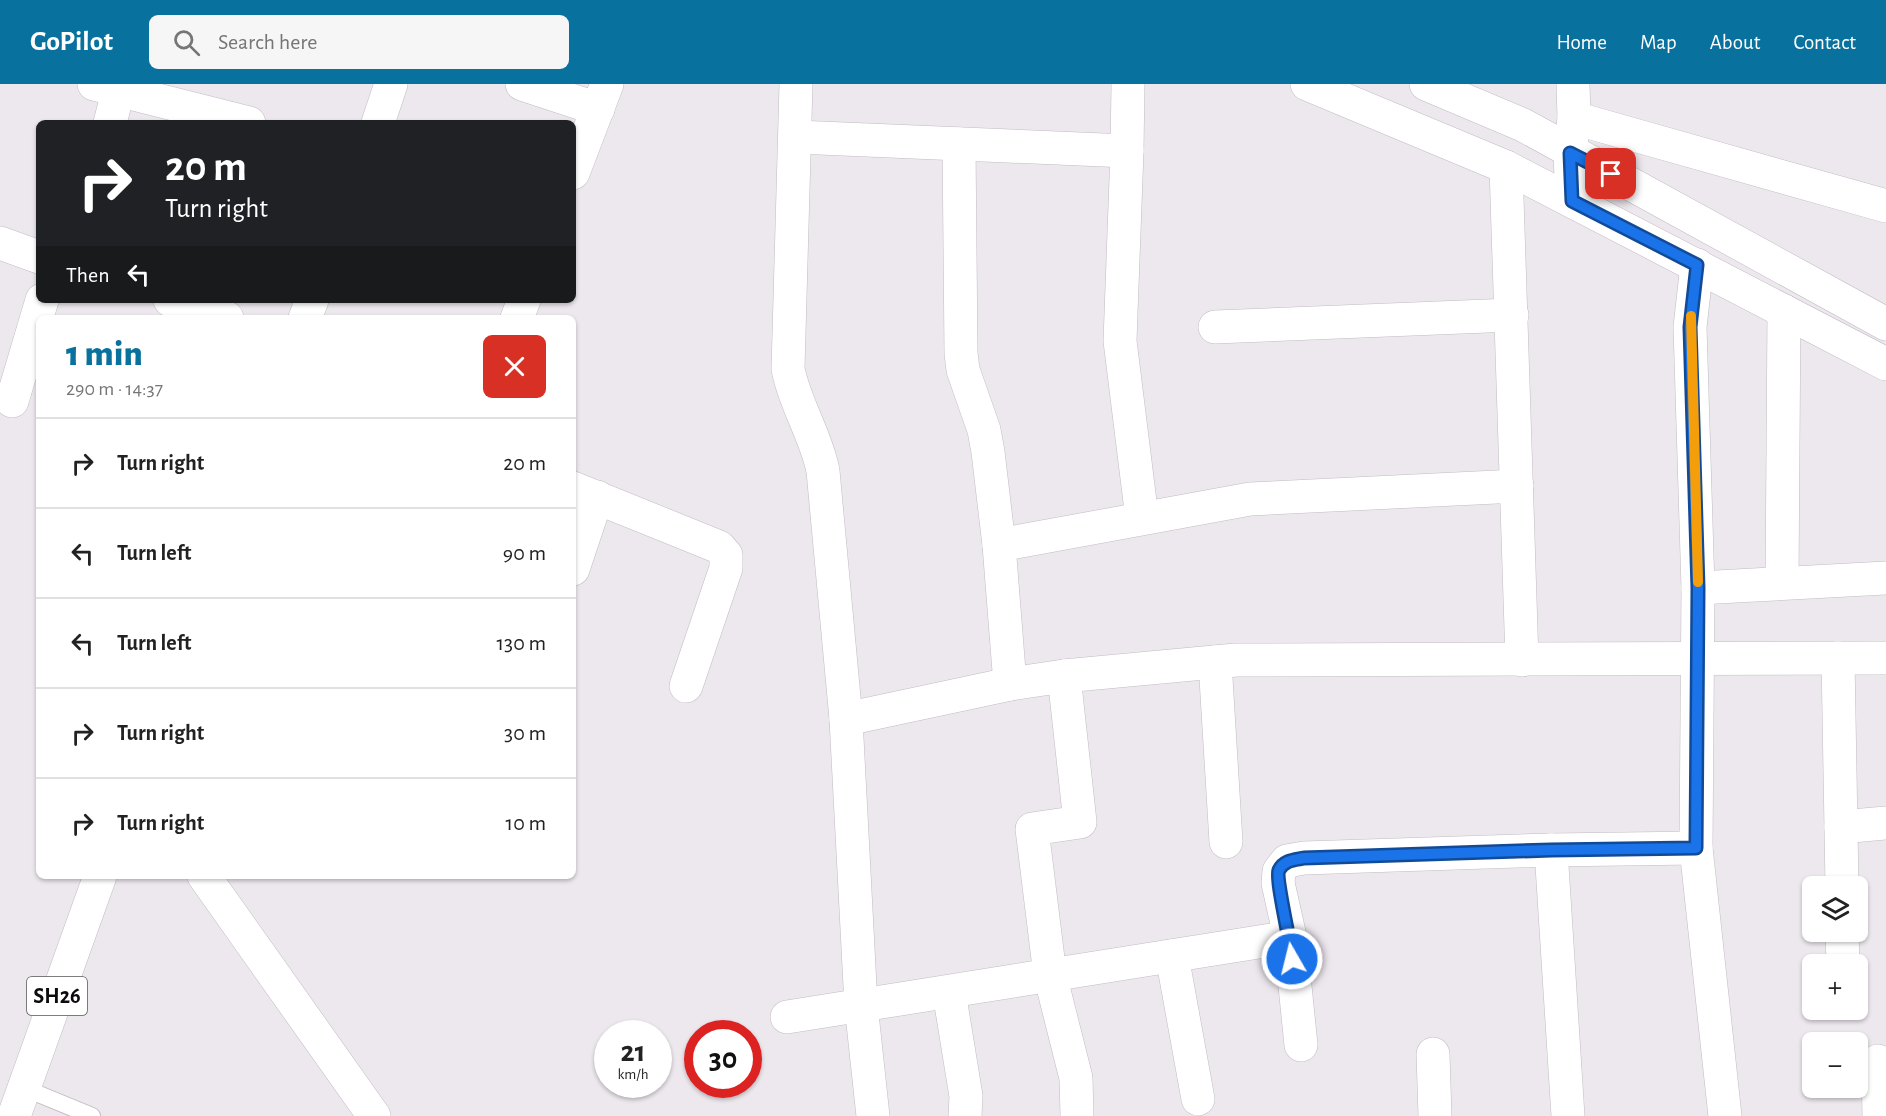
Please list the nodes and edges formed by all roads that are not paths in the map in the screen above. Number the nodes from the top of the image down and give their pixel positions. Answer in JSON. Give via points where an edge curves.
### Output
{"nodes":[{"id":1,"x":391,"y":84,"type":"edge"},
{"id":2,"x":522,"y":84,"type":"edge"},
{"id":3,"x":796,"y":84,"type":"edge"},
{"id":4,"x":1128,"y":84,"type":"edge"},
{"id":5,"x":1307,"y":84,"type":"edge"},
{"id":6,"x":1426,"y":84,"type":"edge"},
{"id":7,"x":1573,"y":84,"type":"edge"},
{"id":8,"x":111,"y":86,"type":"edge"},
{"id":9,"x":602,"y":97,"type":"edge"},
{"id":10,"x":1574,"y":118,"type":"junction"},
{"id":11,"x":110,"y":120,"type":"edge"},
{"id":12,"x":238,"y":120,"type":"edge"},
{"id":13,"x":379,"y":120,"type":"edge"},
{"id":14,"x":796,"y":137,"type":"junction"},
{"id":15,"x":959,"y":144,"type":"junction"},
{"id":16,"x":1127,"y":151,"type":"junction"},
{"id":17,"x":1570,"y":153,"type":"junction"},
{"id":18,"x":576,"y":165,"type":"edge"},
{"id":19,"x":1506,"y":167,"type":"junction"},
{"id":20,"x":1572,"y":201,"type":"junction"},
{"id":21,"x":1886,"y":206,"type":"edge"},
{"id":22,"x":0,"y":243,"type":"edge"},
{"id":23,"x":36,"y":256,"type":"edge"},
{"id":24,"x":1697,"y":265,"type":"junction"},
{"id":25,"x":180,"y":303,"type":"edge"},
{"id":26,"x":1784,"y":311,"type":"junction"},
{"id":27,"x":218,"y":315,"type":"edge"},
{"id":28,"x":1512,"y":315,"type":"junction"},
{"id":29,"x":36,"y":320,"type":"edge"},
{"id":30,"x":1886,"y":324,"type":"edge"},
{"id":31,"x":1215,"y":327,"type":"dead end"},
{"id":32,"x":1886,"y":364,"type":"edge"},
{"id":33,"x":12,"y":401,"type":"dead end"},
{"id":34,"x":1517,"y":486,"type":"junction"},
{"id":35,"x":585,"y":493,"type":"edge"},
{"id":36,"x":1142,"y":518,"type":"junction"},
{"id":37,"x":999,"y":545,"type":"junction"},
{"id":38,"x":576,"y":550,"type":"edge"},
{"id":39,"x":1886,"y":578,"type":"edge"},
{"id":40,"x":1782,"y":583,"type":"junction"},
{"id":41,"x":1698,"y":588,"type":"junction"},
{"id":42,"x":1838,"y":658,"type":"junction"},
{"id":43,"x":1886,"y":658,"type":"edge"},
{"id":44,"x":1522,"y":660,"type":"junction"},
{"id":45,"x":1698,"y":660,"type":"junction"},
{"id":46,"x":1215,"y":662,"type":"junction"},
{"id":47,"x":1064,"y":676,"type":"junction"},
{"id":48,"x":1010,"y":684,"type":"junction"},
{"id":49,"x":686,"y":686,"type":"dead end"},
{"id":50,"x":846,"y":719,"type":"junction"},
{"id":51,"x":1886,"y":823,"type":"edge"},
{"id":52,"x":1841,"y":827,"type":"junction"},
{"id":53,"x":1227,"y":842,"type":"dead end"},
{"id":54,"x":1696,"y":848,"type":"junction"},
{"id":55,"x":1551,"y":850,"type":"junction"},
{"id":56,"x":1842,"y":876,"type":"edge"},
{"id":57,"x":99,"y":879,"type":"edge"},
{"id":58,"x":206,"y":879,"type":"edge"},
{"id":59,"x":1290,"y":937,"type":"junction"},
{"id":60,"x":1172,"y":956,"type":"junction"},
{"id":61,"x":1050,"y":975,"type":"junction"},
{"id":62,"x":950,"y":992,"type":"junction"},
{"id":63,"x":861,"y":1005,"type":"junction"},
{"id":64,"x":788,"y":1017,"type":"dead end"},
{"id":65,"x":1301,"y":1045,"type":"dead end"},
{"id":66,"x":1433,"y":1054,"type":"dead end"},
{"id":67,"x":1878,"y":1061,"type":"dead end"},
{"id":68,"x":1198,"y":1099,"type":"dead end"},
{"id":69,"x":19,"y":1102,"type":"edge"},
{"id":70,"x":880,"y":1113,"type":"edge"},
{"id":71,"x":92,"y":1116,"type":"edge"},
{"id":72,"x":374,"y":1116,"type":"edge"},
{"id":73,"x":965,"y":1116,"type":"edge"},
{"id":74,"x":1077,"y":1116,"type":"edge"},
{"id":75,"x":1435,"y":1116,"type":"edge"},
{"id":76,"x":1568,"y":1116,"type":"edge"},
{"id":77,"x":1725,"y":1116,"type":"edge"},
{"id":78,"x":1879,"y":1116,"type":"edge"}],
"edges":[{"from":1,"to":13,"type":"street"},
{"from":2,"to":9,"type":"street"},
{"from":3,"to":14,"type":"street"},
{"from":4,"to":16,"type":"street"},
{"from":5,"to":19,"type":"street"},
{"from":6,"to":17,"type":"street","via":[[1523,125]]},
{"from":7,"to":10,"type":"street"},
{"from":8,"to":11,"type":"street"},
{"from":8,"to":12,"type":"street"},
{"from":9,"to":18,"type":"street"},
{"from":10,"to":17,"type":"street"},
{"from":10,"to":21,"type":"street"},
{"from":14,"to":15,"type":"street"},
{"from":14,"to":50,"type":"street","via":[[788,369],[823,471]]},
{"from":15,"to":16,"type":"street"},
{"from":15,"to":37,"type":"street","via":[[961,353],[984,430]]},
{"from":16,"to":36,"type":"street","via":[[1120,341]]},
{"from":17,"to":20,"type":"street"},
{"from":17,"to":30,"type":"street"},
{"from":19,"to":20,"type":"street"},
{"from":19,"to":28,"type":"street"},
{"from":20,"to":24,"type":"street"},
{"from":22,"to":23,"type":"street"},
{"from":24,"to":26,"type":"street"},
{"from":24,"to":41,"type":"street","via":[[1690,327]]},
{"from":25,"to":27,"type":"street"},
{"from":26,"to":32,"type":"street"},
{"from":26,"to":40,"type":"street"},
{"from":28,"to":31,"type":"street"},
{"from":28,"to":34,"type":"street"},
{"from":29,"to":33,"type":"street"},
{"from":34,"to":36,"type":"street","via":[[1250,499]]},
{"from":34,"to":44,"type":"street"},
{"from":35,"to":38,"type":"street"},
{"from":35,"to":49,"type":"street","via":[[719,547],[726,555],[726,568]]},
{"from":36,"to":37,"type":"street"},
{"from":37,"to":48,"type":"street"},
{"from":39,"to":40,"type":"street"},
{"from":40,"to":41,"type":"street"},
{"from":41,"to":45,"type":"street"},
{"from":42,"to":43,"type":"street"},
{"from":42,"to":45,"type":"street"},
{"from":42,"to":52,"type":"street"},
{"from":44,"to":45,"type":"street"},
{"from":44,"to":46,"type":"street"},
{"from":45,"to":54,"type":"street"},
{"from":46,"to":47,"type":"street"},
{"from":46,"to":53,"type":"street"},
{"from":47,"to":48,"type":"street"},
{"from":47,"to":61,"type":"street","via":[[1080,822],[1032,829]]},
{"from":48,"to":50,"type":"street"},
{"from":50,"to":63,"type":"street"},
{"from":51,"to":52,"type":"street"},
{"from":52,"to":56,"type":"street"},
{"from":54,"to":55,"type":"street"},
{"from":54,"to":77,"type":"street"},
{"from":55,"to":59,"type":"street","via":[[1287,861],[1279,871],[1278,883]]},
{"from":55,"to":76,"type":"street"},
{"from":57,"to":69,"type":"street","number":"SH26"},
{"from":58,"to":72,"type":"street"},
{"from":59,"to":60,"type":"street"},
{"from":59,"to":65,"type":"street"},
{"from":60,"to":61,"type":"street"},
{"from":60,"to":68,"type":"street"},
{"from":61,"to":62,"type":"street"},
{"from":61,"to":74,"type":"street","via":[[1076,1078]]},
{"from":62,"to":63,"type":"street"},
{"from":62,"to":73,"type":"street","via":[[966,1096]]},
{"from":63,"to":64,"type":"street"},
{"from":63,"to":70,"type":"street"},
{"from":66,"to":75,"type":"street"},
{"from":67,"to":78,"type":"street"},
{"from":69,"to":71,"type":"lane"}]}
